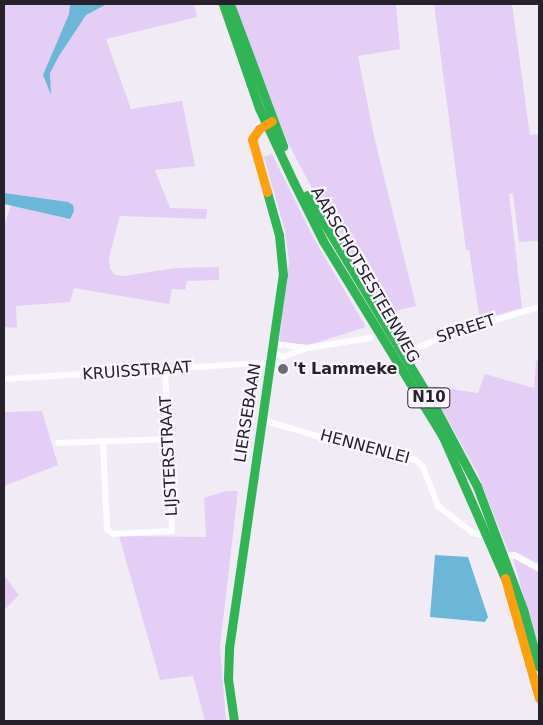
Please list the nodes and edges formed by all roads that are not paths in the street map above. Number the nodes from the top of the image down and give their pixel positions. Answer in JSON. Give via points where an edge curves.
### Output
{"nodes":[{"id":1,"x":223,"y":4,"type":"edge"},
{"id":2,"x":230,"y":4,"type":"edge"},
{"id":3,"x":248,"y":69,"type":"junction"},
{"id":4,"x":269,"y":122,"type":"junction"},
{"id":5,"x":539,"y":307,"type":"edge"},
{"id":6,"x":370,"y":338,"type":"dead end"},
{"id":7,"x":307,"y":348,"type":"junction"},
{"id":8,"x":273,"y":353,"type":"junction"},
{"id":9,"x":399,"y":356,"type":"junction"},
{"id":10,"x":165,"y":369,"type":"junction"},
{"id":11,"x":4,"y":380,"type":"edge"},
{"id":12,"x":262,"y":420,"type":"junction"},
{"id":13,"x":168,"y":439,"type":"junction"},
{"id":14,"x":103,"y":442,"type":"junction"},
{"id":15,"x":58,"y":443,"type":"dead end"},
{"id":16,"x":490,"y":536,"type":"junction"},
{"id":17,"x":504,"y":556,"type":"junction"},
{"id":18,"x":539,"y":569,"type":"edge"},
{"id":19,"x":539,"y":667,"type":"edge"},
{"id":20,"x":539,"y":698,"type":"edge"},
{"id":21,"x":234,"y":721,"type":"edge"}],
"edges":[{"from":1,"to":3,"type":"main road","name":"AARSCHOTSESTEENWEG","number":"N10"},
{"from":2,"to":3,"type":"main road","name":"AARSCHOTSESTEENWEG","number":"N10"},
{"from":3,"to":4,"type":"main road","name":"AARSCHOTSESTEENWEG","number":"N10"},
{"from":4,"to":8,"type":"main road","name":"LIERSEBAAN","via":[[252,139],[282,252],[281,302]]},
{"from":4,"to":9,"type":"main road","name":"AARSCHOTSESTEENWEG","number":"N10"},
{"from":5,"to":9,"type":"street","name":"SPREET","via":[[451,332]]},
{"from":6,"to":7,"type":"street"},
{"from":7,"to":8,"type":"street"},
{"from":7,"to":8,"type":"street","via":[[283,357]]},
{"from":8,"to":10,"type":"street","name":"KRUISSTRAAT"},
{"from":8,"to":12,"type":"main road","name":"LIERSEBAAN"},
{"from":9,"to":16,"type":"main road","name":"AARSCHOTSESTEENWEG","number":"N10","via":[[443,437]]},
{"from":9,"to":17,"type":"main road","name":"AARSCHOTSESTEENWEG","number":"N10","via":[[436,408],[476,486]]},
{"from":10,"to":11,"type":"street","name":"KRUISSTRAAT"},
{"from":10,"to":13,"type":"street","name":"LIJSTERSTRAAT"},
{"from":12,"to":16,"type":"street","name":"HENNENLEI","via":[[366,450],[412,458],[423,467],[438,506],[472,534]]},
{"from":12,"to":21,"type":"main road","name":"LIERSEBAAN","via":[[229,648],[228,679]]},
{"from":13,"to":14,"type":"street"},
{"from":13,"to":14,"type":"street","name":"LIJSTERSTRAAT","via":[[172,531],[159,532],[113,534],[107,530]]},
{"from":14,"to":15,"type":"street"},
{"from":16,"to":20,"type":"main road","name":"AARSCHOTSESTEENWEG","number":"N10","via":[[517,616]]},
{"from":17,"to":18,"type":"street","via":[[514,556]]},
{"from":17,"to":19,"type":"main road","name":"AARSCHOTSESTEENWEG","number":"N10"}]}
